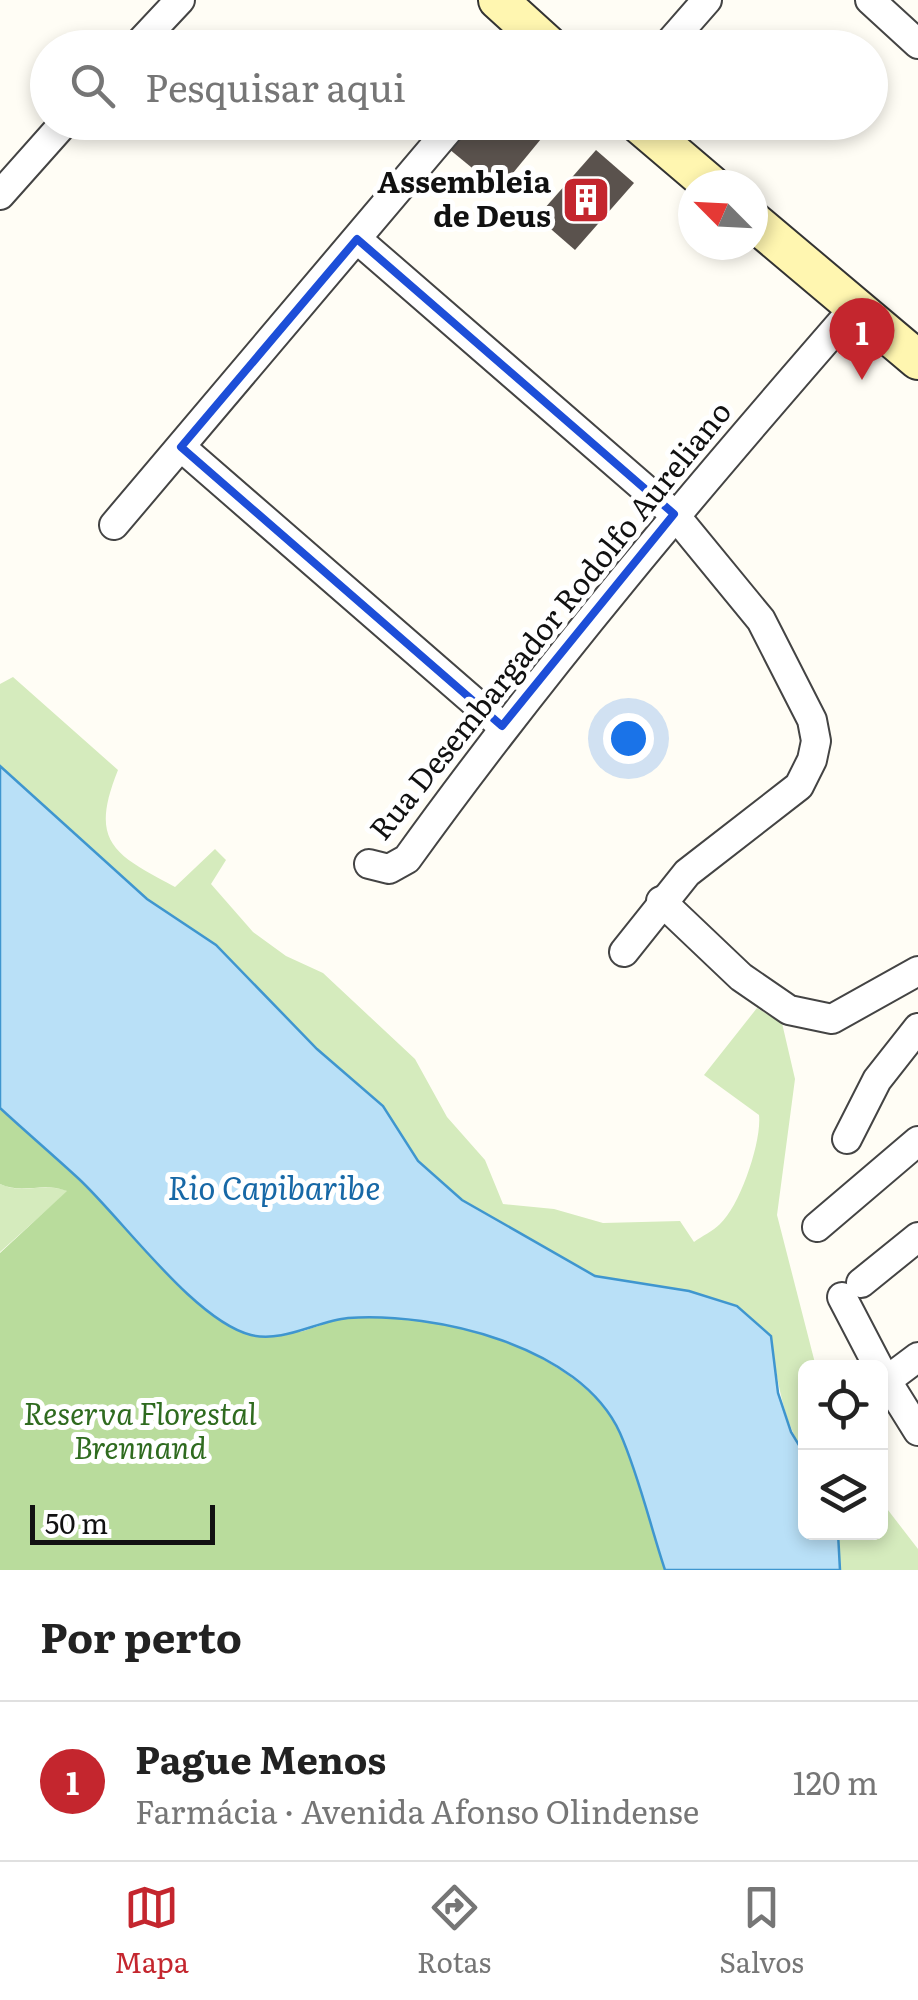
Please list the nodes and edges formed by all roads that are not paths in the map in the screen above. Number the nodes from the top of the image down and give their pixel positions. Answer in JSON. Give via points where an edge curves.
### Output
{"nodes":[{"id":1,"x":180,"y":0,"type":"edge"},
{"id":2,"x":498,"y":0,"type":"edge"},
{"id":3,"x":706,"y":0,"type":"edge"},
{"id":4,"x":870,"y":0,"type":"edge"},
{"id":5,"x":152,"y":30,"type":"edge"},
{"id":6,"x":524,"y":30,"type":"edge"},
{"id":7,"x":680,"y":30,"type":"edge"},
{"id":8,"x":918,"y":44,"type":"edge"},
{"id":9,"x":49,"y":140,"type":"edge"},
{"id":10,"x":440,"y":140,"type":"edge"},
{"id":11,"x":658,"y":140,"type":"edge"},
{"id":12,"x":693,"y":170,"type":"edge"},
{"id":13,"x":0,"y":195,"type":"edge"},
{"id":14,"x":768,"y":234,"type":"edge"},
{"id":15,"x":358,"y":239,"type":"junction"},
{"id":16,"x":855,"y":307,"type":"junction"},
{"id":17,"x":918,"y":360,"type":"edge"},
{"id":18,"x":181,"y":447,"type":"junction"},
{"id":19,"x":674,"y":514,"type":"junction"},
{"id":20,"x":114,"y":524,"type":"dead end"},
{"id":21,"x":502,"y":726,"type":"junction"},
{"id":22,"x":369,"y":864,"type":"dead end"},
{"id":23,"x":661,"y":900,"type":"junction"},
{"id":24,"x":624,"y":952,"type":"dead end"},
{"id":25,"x":918,"y":971,"type":"edge"},
{"id":26,"x":918,"y":1028,"type":"edge"},
{"id":27,"x":847,"y":1139,"type":"dead end"},
{"id":28,"x":918,"y":1141,"type":"edge"},
{"id":29,"x":818,"y":1228,"type":"dead end"},
{"id":30,"x":918,"y":1237,"type":"edge"},
{"id":31,"x":918,"y":1357,"type":"edge"},
{"id":32,"x":877,"y":1360,"type":"edge"},
{"id":33,"x":888,"y":1370,"type":"edge"},
{"id":34,"x":888,"y":1383,"type":"edge"},
{"id":35,"x":918,"y":1431,"type":"edge"}],
"edges":[{"from":1,"to":5,"type":"street"},
{"from":2,"to":6,"type":"main road"},
{"from":3,"to":7,"type":"street"},
{"from":4,"to":8,"type":"street"},
{"from":9,"to":13,"type":"street"},
{"from":10,"to":15,"type":"street"},
{"from":11,"to":12,"type":"main road"},
{"from":14,"to":16,"type":"main road"},
{"from":15,"to":18,"type":"street"},
{"from":15,"to":19,"type":"street"},
{"from":16,"to":17,"type":"main road"},
{"from":16,"to":19,"type":"street","name":"Rua Desembargador Rodolfo Aureliano"},
{"from":18,"to":20,"type":"street"},
{"from":18,"to":21,"type":"street"},
{"from":19,"to":21,"type":"street","name":"Rua Desembargador Rodolfo Aureliano"},
{"from":19,"to":23,"type":"street","via":[[761,620],[812,720],[816,741],[798,786]]},
{"from":21,"to":22,"type":"street","name":"Rua Desembargador Rodolfo Aureliano","via":[[407,859],[390,869]]},
{"from":23,"to":24,"type":"street"},
{"from":23,"to":25,"type":"street","via":[[741,977],[789,1010],[832,1018]]},
{"from":26,"to":27,"type":"street","via":[[877,1080]]},
{"from":28,"to":29,"type":"street"},
{"from":30,"to":32,"type":"street","via":[[852,1290]]},
{"from":31,"to":33,"type":"street"},
{"from":34,"to":35,"type":"street"}]}
